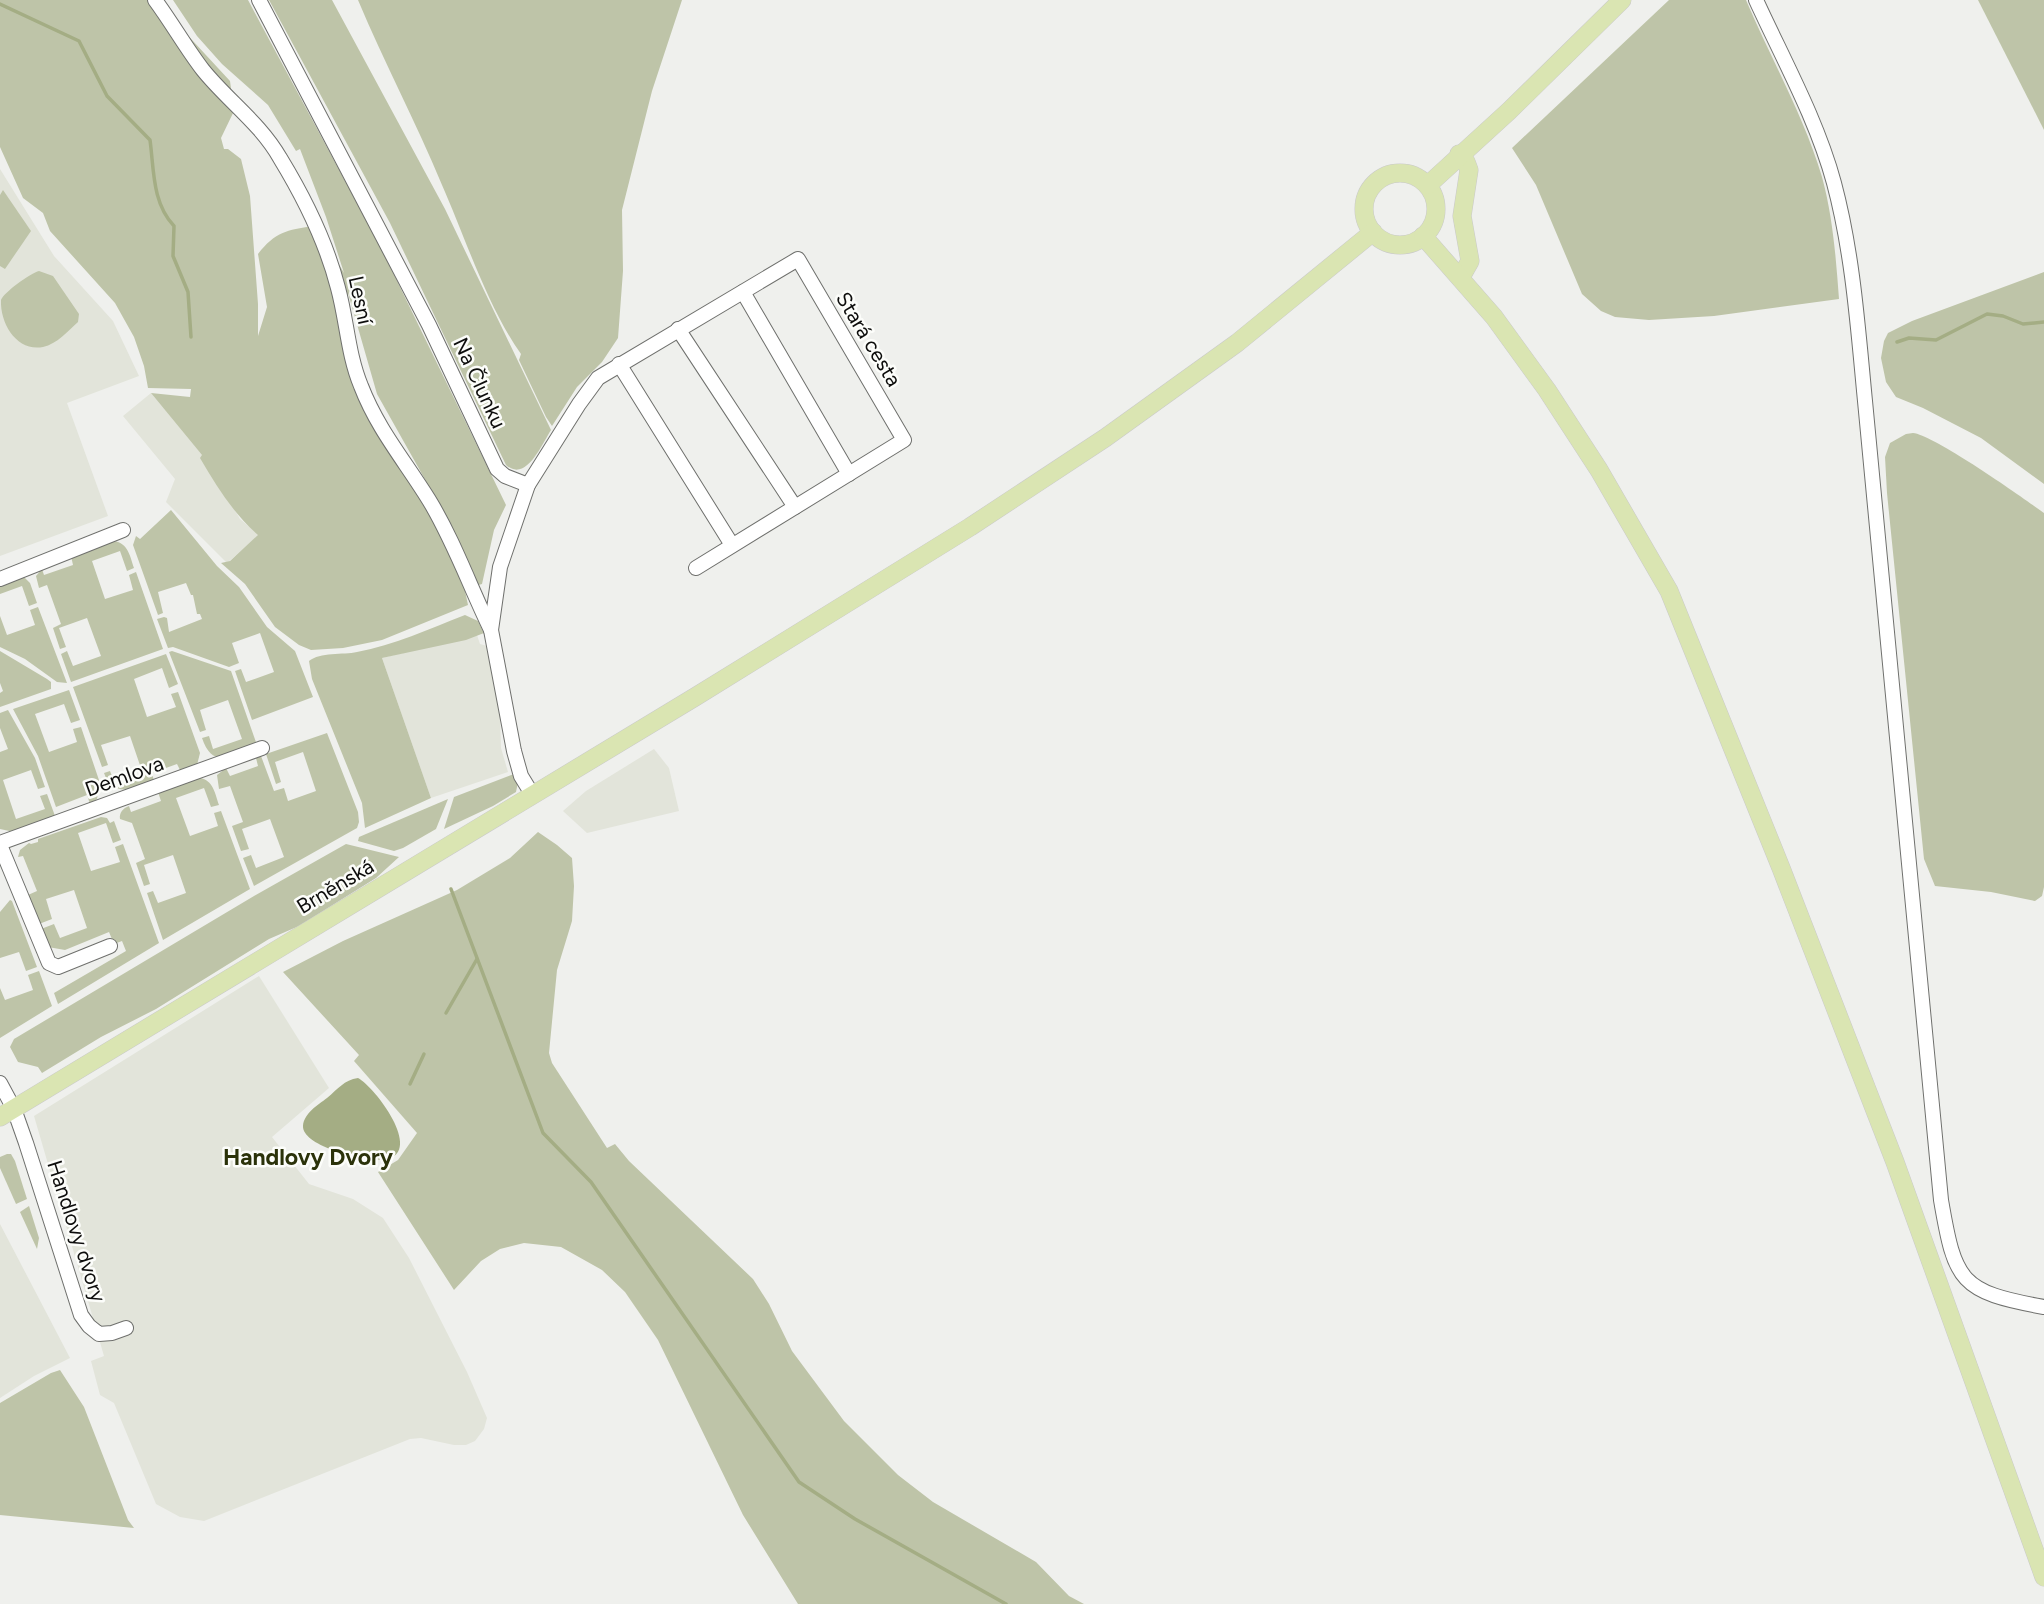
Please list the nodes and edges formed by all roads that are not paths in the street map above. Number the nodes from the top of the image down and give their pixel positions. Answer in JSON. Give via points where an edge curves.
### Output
{"nodes":[{"id":1,"x":155,"y":0,"type":"edge"},
{"id":2,"x":259,"y":0,"type":"edge"},
{"id":3,"x":1622,"y":0,"type":"edge"},
{"id":4,"x":1756,"y":0,"type":"edge"},
{"id":5,"x":1459,"y":154,"type":"junction"},
{"id":6,"x":1427,"y":185,"type":"junction"},
{"id":7,"x":1373,"y":232,"type":"junction"},
{"id":8,"x":1423,"y":236,"type":"junction"},
{"id":9,"x":1461,"y":277,"type":"junction"},
{"id":10,"x":743,"y":292,"type":"junction"},
{"id":11,"x":678,"y":330,"type":"junction"},
{"id":12,"x":619,"y":364,"type":"junction"},
{"id":13,"x":849,"y":474,"type":"junction"},
{"id":14,"x":528,"y":485,"type":"junction"},
{"id":15,"x":795,"y":507,"type":"junction"},
{"id":16,"x":123,"y":530,"type":"dead end"},
{"id":17,"x":732,"y":545,"type":"junction"},
{"id":18,"x":696,"y":568,"type":"dead end"},
{"id":19,"x":0,"y":579,"type":"edge"},
{"id":20,"x":491,"y":630,"type":"junction"},
{"id":21,"x":262,"y":748,"type":"dead end"},
{"id":22,"x":532,"y":794,"type":"junction"},
{"id":23,"x":0,"y":844,"type":"edge"},
{"id":24,"x":110,"y":946,"type":"dead end"},
{"id":25,"x":0,"y":1083,"type":"edge"},
{"id":26,"x":7,"y":1113,"type":"edge"},
{"id":27,"x":2044,"y":1307,"type":"edge"},
{"id":28,"x":126,"y":1328,"type":"dead end"},
{"id":29,"x":2044,"y":1577,"type":"edge"}],
"edges":[{"from":1,"to":20,"type":"street","name":"Lesní","via":[[202,69],[256,122],[304,201],[330,258],[351,356],[371,411],[440,519]]},
{"from":2,"to":14,"type":"street","name":"Na Člunku","via":[[429,325],[497,469]]},
{"from":3,"to":5,"type":"main road"},
{"from":4,"to":27,"type":"street","via":[[1822,148],[1842,215],[1865,401],[1948,1243],[1962,1274],[1978,1290]]},
{"from":5,"to":6,"type":"main road"},
{"from":5,"to":9,"type":"main road","via":[[1469,170],[1461,216],[1470,261]]},
{"from":6,"to":7,"type":"main road","via":[[1401,173],[1373,185],[1365,203]]},
{"from":6,"to":8,"type":"main road","via":[[1436,206],[1431,228]]},
{"from":7,"to":8,"type":"main road","via":[[1397,245]]},
{"from":7,"to":22,"type":"main road","name":"Brněnská","via":[[1237,343],[1105,438],[970,527]]},
{"from":8,"to":9,"type":"main road"},
{"from":9,"to":29,"type":"main road","via":[[1574,431],[1669,591],[1895,1162]]},
{"from":10,"to":11,"type":"street","name":"Stará cesta"},
{"from":10,"to":13,"type":"street"},
{"from":10,"to":13,"type":"street","name":"Stará cesta","via":[[798,259],[904,440]]},
{"from":11,"to":12,"type":"street","name":"Stará cesta"},
{"from":11,"to":15,"type":"street"},
{"from":12,"to":14,"type":"street","name":"Stará cesta","via":[[593,384]]},
{"from":12,"to":17,"type":"street"},
{"from":13,"to":15,"type":"street","name":"Stará cesta"},
{"from":14,"to":20,"type":"street","via":[[500,567]]},
{"from":15,"to":17,"type":"street","name":"Stará cesta"},
{"from":16,"to":19,"type":"street"},
{"from":17,"to":18,"type":"street","name":"Stará cesta"},
{"from":20,"to":22,"type":"street","via":[[514,751]]},
{"from":21,"to":23,"type":"street","name":"Demlova"},
{"from":22,"to":26,"type":"main road","name":"Brněnská"},
{"from":23,"to":24,"type":"street","name":"Demlova","via":[[49,963],[58,967]]},
{"from":25,"to":26,"type":"street"},
{"from":26,"to":28,"type":"street","name":"Handlovy dvory","via":[[81,1315],[100,1334]]}]}
